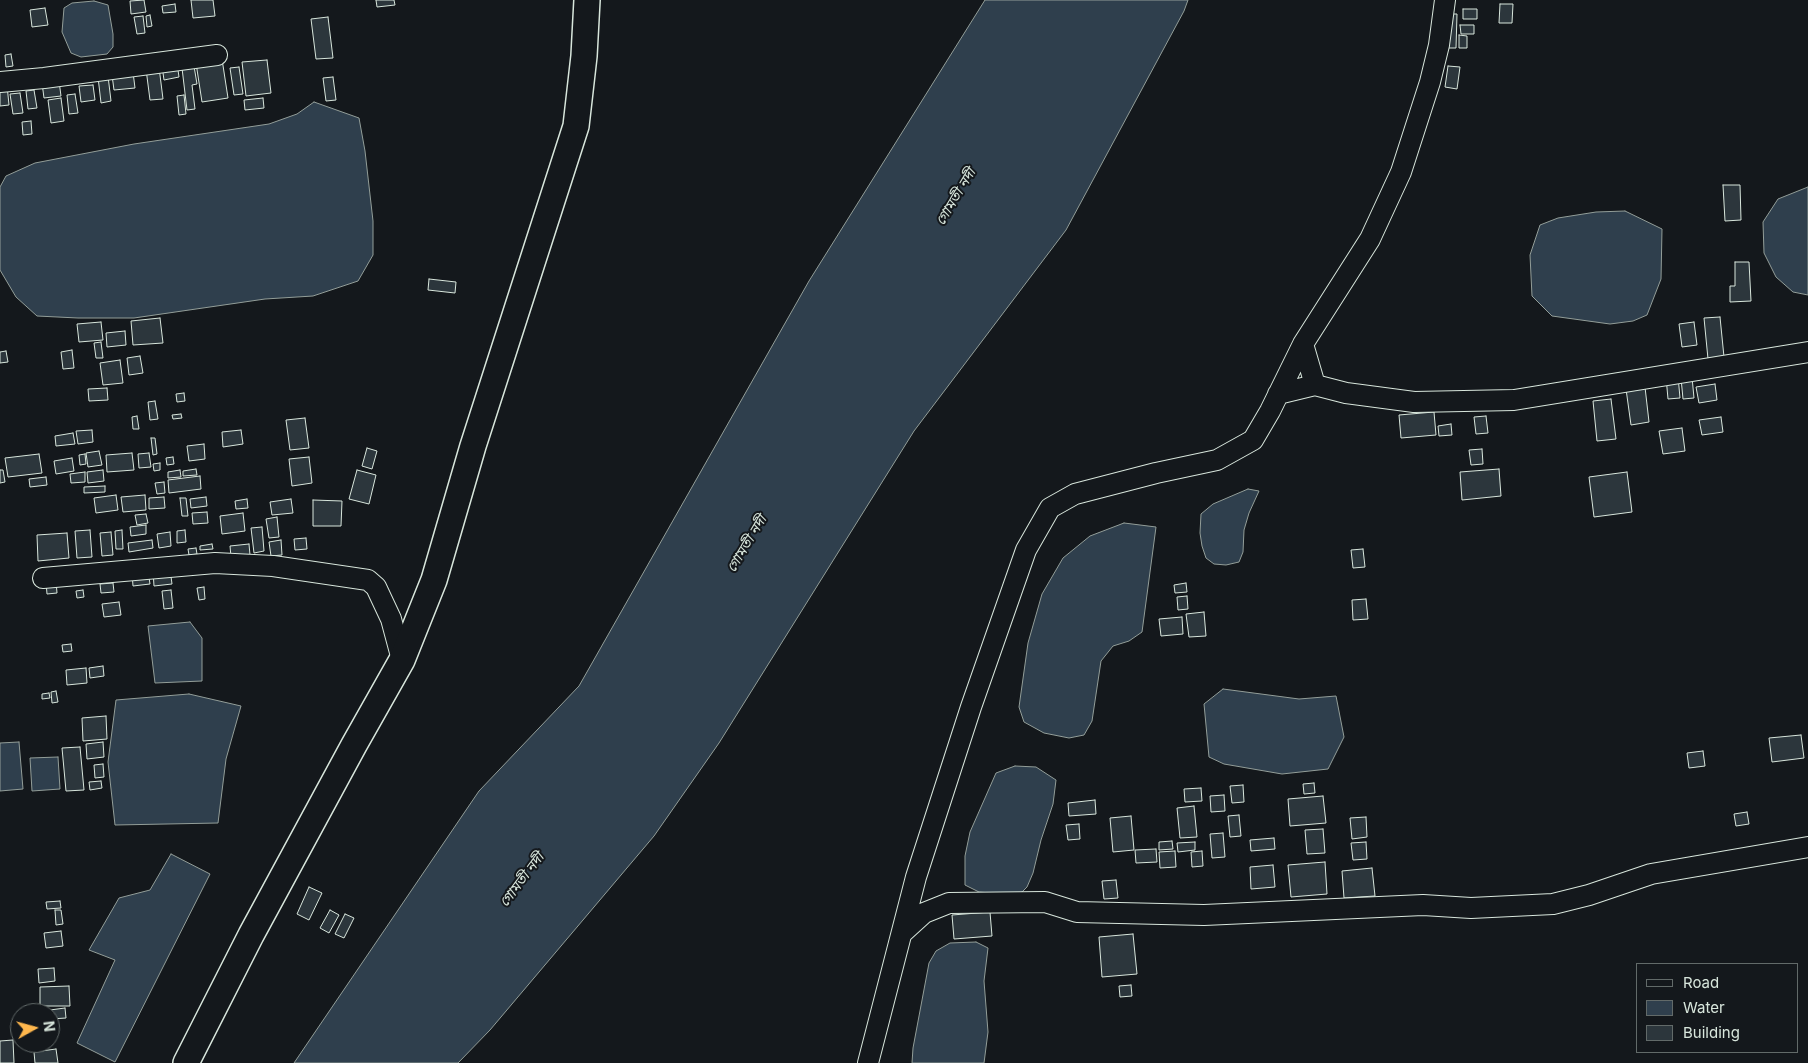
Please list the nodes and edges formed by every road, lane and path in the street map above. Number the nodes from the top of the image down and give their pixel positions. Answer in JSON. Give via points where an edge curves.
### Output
{"nodes":[{"id":1,"x":587,"y":0,"type":"edge"},
{"id":2,"x":1445,"y":0,"type":"edge"},
{"id":3,"x":217,"y":55,"type":"dead end"},
{"id":4,"x":0,"y":82,"type":"edge"},
{"id":5,"x":1303,"y":344,"type":"junction"},
{"id":6,"x":1808,"y":352,"type":"edge"},
{"id":7,"x":1315,"y":385,"type":"junction"},
{"id":8,"x":1278,"y":394,"type":"junction"},
{"id":9,"x":43,"y":578,"type":"dead end"},
{"id":10,"x":402,"y":660,"type":"junction"},
{"id":11,"x":1808,"y":846,"type":"edge"},
{"id":12,"x":902,"y":933,"type":"junction"},
{"id":13,"x":186,"y":1063,"type":"edge"},
{"id":14,"x":868,"y":1063,"type":"edge"}],
"edges":[{"from":1,"to":10,"type":"main road","via":[[576,126],[473,446],[434,580]]},
{"from":2,"to":5,"type":"street","via":[[1430,82],[1400,172],[1370,239]]},
{"from":3,"to":4,"type":"street"},
{"from":5,"to":7,"type":"street"},
{"from":5,"to":8,"type":"street"},
{"from":6,"to":7,"type":"street","via":[[1514,400],[1414,402],[1346,393]]},
{"from":7,"to":8,"type":"street"},
{"from":8,"to":12,"type":"street","via":[[1253,440],[1217,460],[1075,494],[1050,508],[1026,550],[916,877]]},
{"from":9,"to":10,"type":"street","via":[[215,563],[274,566],[368,580],[376,588],[390,619]]},
{"from":10,"to":13,"type":"main road","via":[[256,927]]},
{"from":11,"to":12,"type":"street","via":[[1652,874],[1552,904],[1471,908],[1423,904],[1204,915],[1077,912],[1045,902],[949,903],[924,912]]},
{"from":12,"to":14,"type":"street"}]}
